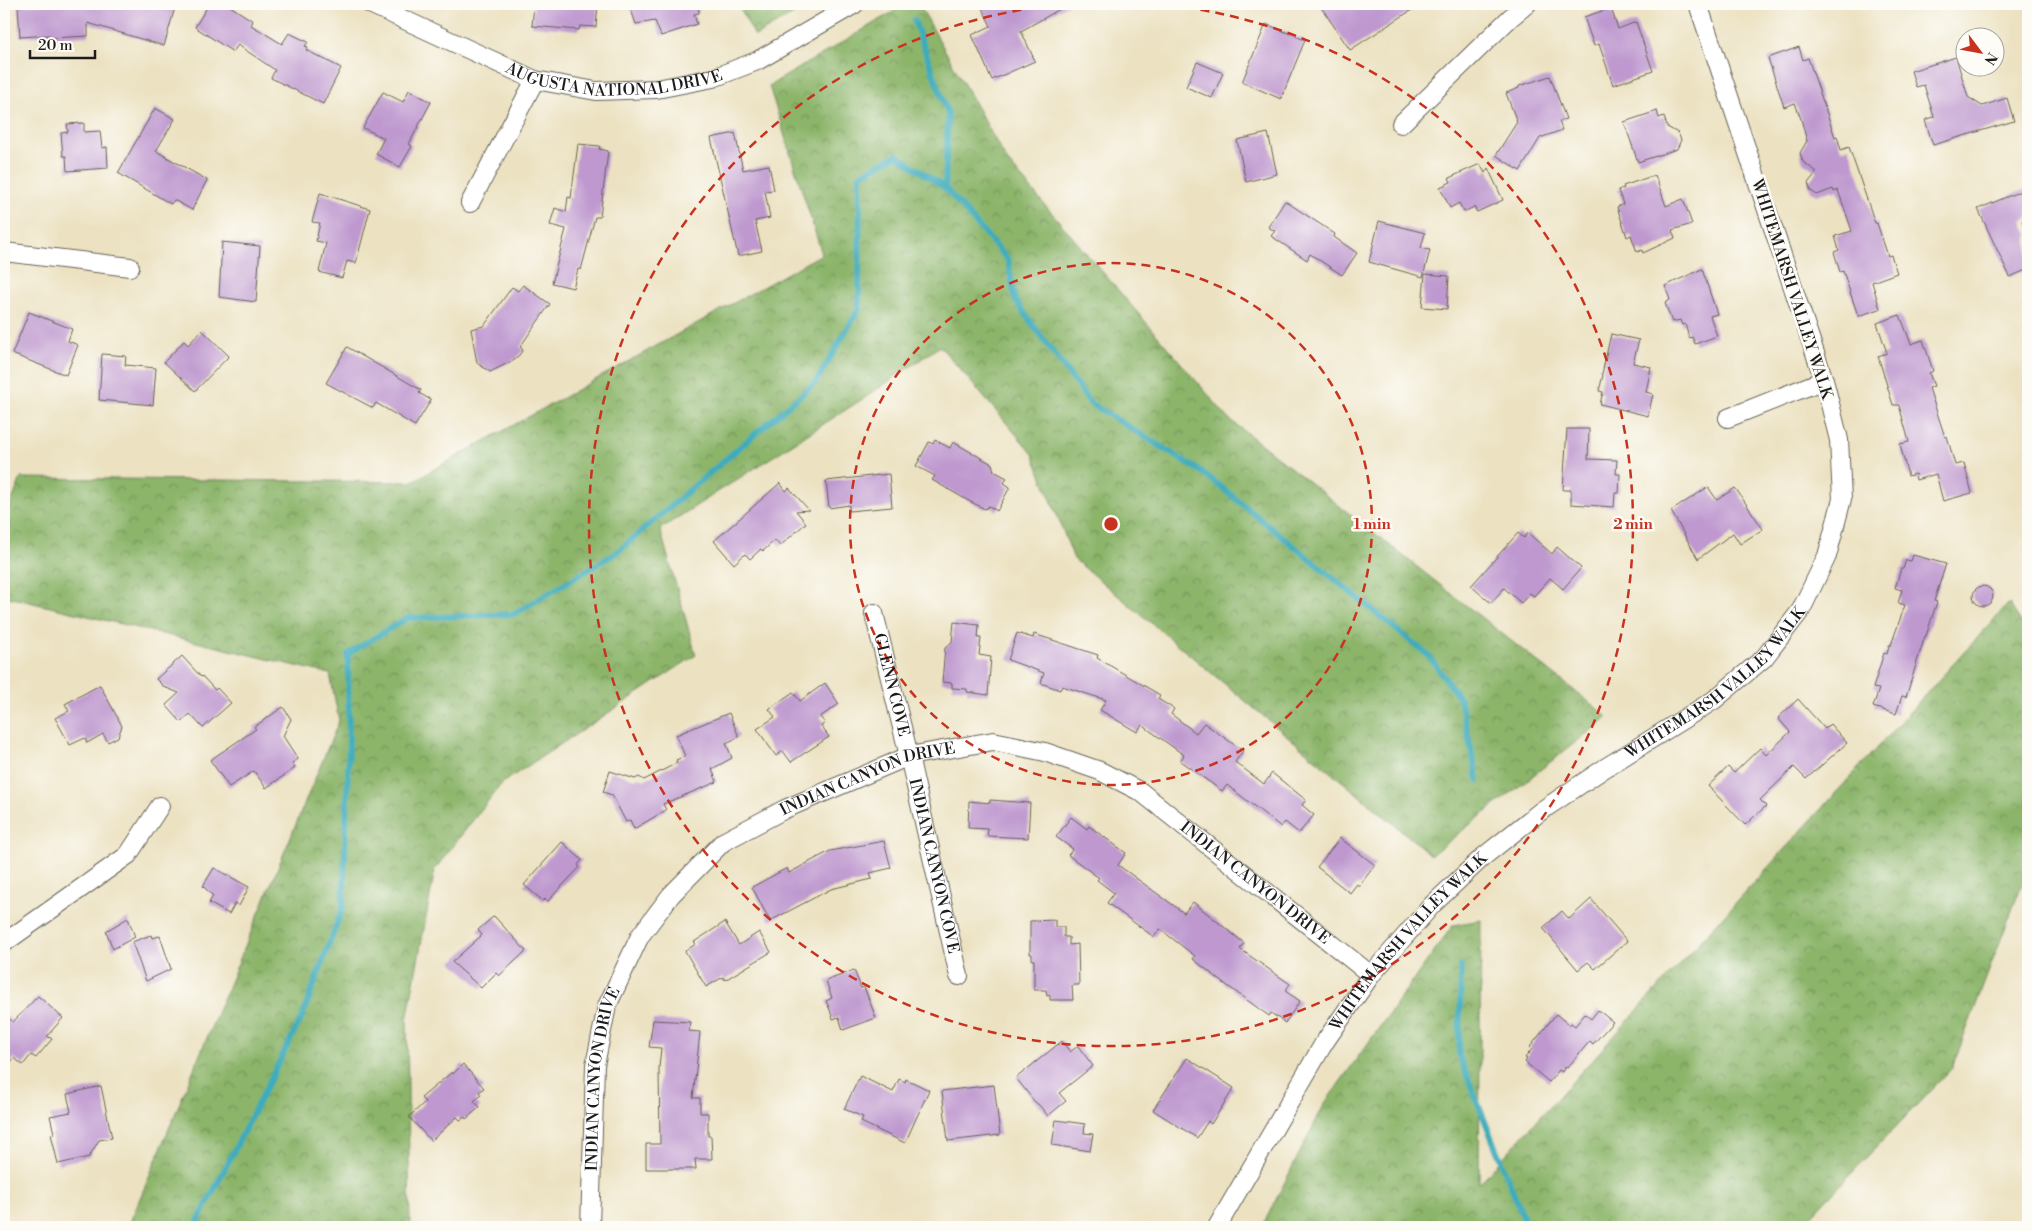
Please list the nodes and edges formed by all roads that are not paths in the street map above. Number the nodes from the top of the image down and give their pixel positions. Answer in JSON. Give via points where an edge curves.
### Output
{"nodes":[{"id":1,"x":370,"y":4,"type":"edge"},
{"id":2,"x":855,"y":4,"type":"edge"},
{"id":3,"x":1527,"y":4,"type":"edge"},
{"id":4,"x":1698,"y":4,"type":"edge"},
{"id":5,"x":535,"y":80,"type":"junction"},
{"id":6,"x":1401,"y":124,"type":"dead end"},
{"id":7,"x":470,"y":203,"type":"dead end"},
{"id":8,"x":4,"y":252,"type":"edge"},
{"id":9,"x":130,"y":267,"type":"dead end"},
{"id":10,"x":1824,"y":380,"type":"junction"},
{"id":11,"x":1728,"y":418,"type":"dead end"},
{"id":12,"x":874,"y":613,"type":"dead end"},
{"id":13,"x":909,"y":756,"type":"junction"},
{"id":14,"x":160,"y":806,"type":"dead end"},
{"id":15,"x":4,"y":943,"type":"edge"},
{"id":16,"x":1371,"y":975,"type":"junction"},
{"id":17,"x":959,"y":976,"type":"dead end"},
{"id":18,"x":590,"y":1227,"type":"edge"},
{"id":19,"x":1217,"y":1227,"type":"edge"}],
"edges":[{"from":1,"to":5,"type":"street","name":"AUGUSTA NATIONAL DRIVE"},
{"from":2,"to":5,"type":"street","name":"AUGUSTA NATIONAL DRIVE","via":[[757,61],[712,78],[657,89],[596,90]]},
{"from":3,"to":6,"type":"street"},
{"from":4,"to":10,"type":"street","name":"WHITEMARSH VALLEY WALK"},
{"from":5,"to":7,"type":"street"},
{"from":8,"to":9,"type":"street"},
{"from":10,"to":11,"type":"street"},
{"from":10,"to":16,"type":"street","name":"WHITEMARSH VALLEY WALK","via":[[1839,440],[1842,499],[1828,556],[1801,610],[1764,658],[1714,700],[1541,811],[1483,857],[1432,905]]},
{"from":12,"to":13,"type":"street","name":"GLENN COVE"},
{"from":13,"to":16,"type":"street","name":"INDIAN CANYON DRIVE","via":[[993,741],[1045,752],[1100,770],[1141,792]]},
{"from":13,"to":17,"type":"street","name":"INDIAN CANYON COVE"},
{"from":13,"to":18,"type":"street","name":"INDIAN CANYON DRIVE","via":[[785,808],[723,842],[671,895],[640,936],[607,1006],[595,1065]]},
{"from":14,"to":15,"type":"street","via":[[128,855]]},
{"from":16,"to":19,"type":"street","name":"WHITEMARSH VALLEY WALK","via":[[1324,1042]]}]}
